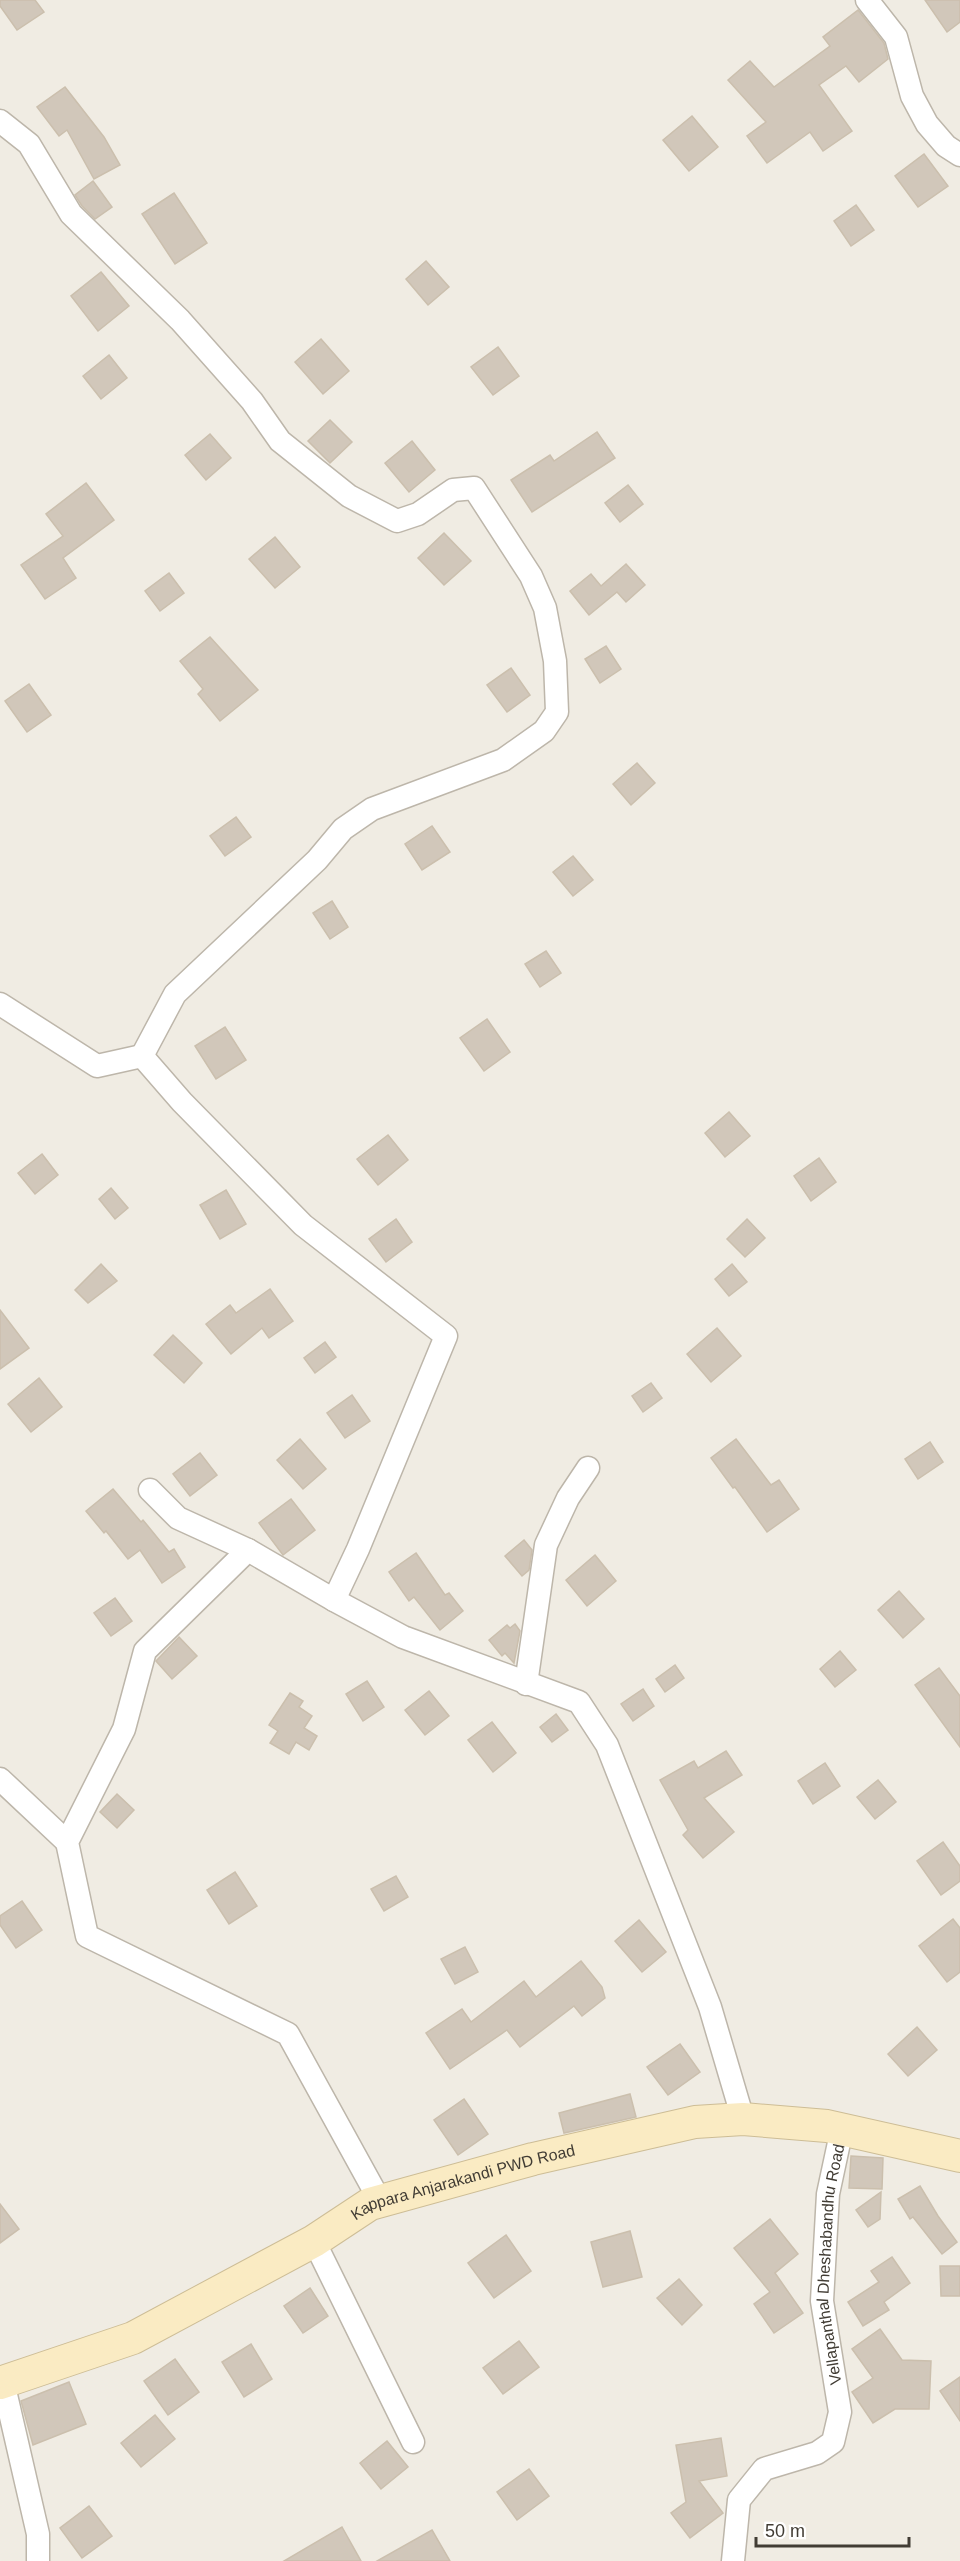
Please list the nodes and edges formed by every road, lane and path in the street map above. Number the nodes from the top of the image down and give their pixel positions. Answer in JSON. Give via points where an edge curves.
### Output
{"nodes":[{"id":1,"x":867,"y":0,"type":"edge"},
{"id":2,"x":0,"y":121,"type":"edge"},
{"id":3,"x":960,"y":155,"type":"edge"},
{"id":4,"x":0,"y":1004,"type":"edge"},
{"id":5,"x":142,"y":1056,"type":"junction"},
{"id":6,"x":588,"y":1468,"type":"dead end"},
{"id":7,"x":150,"y":1490,"type":"dead end"},
{"id":8,"x":248,"y":1550,"type":"junction"},
{"id":9,"x":334,"y":1600,"type":"junction"},
{"id":10,"x":526,"y":1684,"type":"junction"},
{"id":11,"x":0,"y":1779,"type":"edge"},
{"id":12,"x":67,"y":1842,"type":"junction"},
{"id":13,"x":743,"y":2120,"type":"junction"},
{"id":14,"x":839,"y":2128,"type":"junction"},
{"id":15,"x":960,"y":2156,"type":"edge"},
{"id":16,"x":380,"y":2201,"type":"junction"},
{"id":17,"x":314,"y":2241,"type":"junction"},
{"id":18,"x":2,"y":2383,"type":"edge"},
{"id":19,"x":413,"y":2442,"type":"dead end"},
{"id":20,"x":38,"y":2561,"type":"edge"},
{"id":21,"x":733,"y":2561,"type":"edge"}],
"edges":[{"from":1,"to":3,"type":"street","via":[[896,37],[912,96],[927,124],[946,146]]},
{"from":2,"to":5,"type":"street","via":[[29,144],[71,214],[180,320],[252,401],[279,441],[349,496],[397,521],[418,514],[453,490],[474,488],[531,576],[545,608],[555,661],[557,712],[544,731],[503,760],[372,809],[343,829],[317,861],[175,994]]},
{"from":4,"to":5,"type":"street","via":[[97,1066]]},
{"from":5,"to":9,"type":"street","via":[[303,1225],[446,1336]]},
{"from":6,"to":10,"type":"street","via":[[568,1498],[546,1545]]},
{"from":7,"to":8,"type":"street","via":[[178,1518]]},
{"from":8,"to":9,"type":"street"},
{"from":8,"to":12,"type":"street","via":[[145,1651],[124,1729]]},
{"from":9,"to":10,"type":"street","via":[[403,1637]]},
{"from":10,"to":13,"type":"street","via":[[579,1702],[607,1745],[710,2007]]},
{"from":11,"to":12,"type":"street"},
{"from":12,"to":16,"type":"street","via":[[87,1936],[288,2034]]},
{"from":13,"to":14,"type":"main road","name":"Kappara Anjarakandi PWD Road"},
{"from":13,"to":16,"type":"main road","name":"Kappara Anjarakandi PWD Road","via":[[695,2122],[533,2159]]},
{"from":14,"to":15,"type":"main road","name":"Kappara Anjarakandi PWD Road"},
{"from":14,"to":21,"type":"street","name":"Vellapanthal Dheshabandhu Road","via":[[828,2194],[822,2301],[840,2412],[833,2442],[817,2453],[764,2469],[739,2500]]},
{"from":16,"to":17,"type":"main road","name":"Kappara Anjarakandi PWD Road"},
{"from":17,"to":18,"type":"main road","name":"Kappara Anjarakandi PWD Road","via":[[133,2338]]},
{"from":17,"to":19,"type":"street"},
{"from":18,"to":20,"type":"street","via":[[38,2534]]}]}
